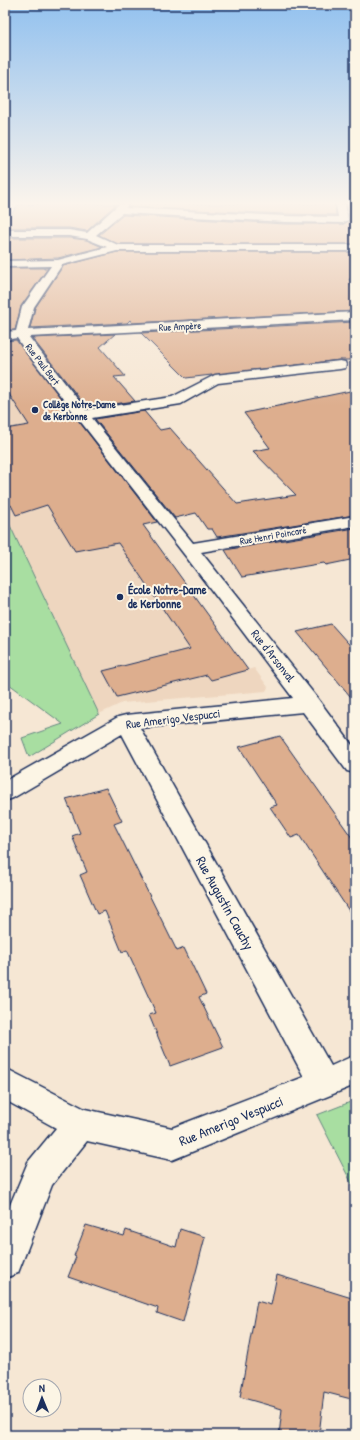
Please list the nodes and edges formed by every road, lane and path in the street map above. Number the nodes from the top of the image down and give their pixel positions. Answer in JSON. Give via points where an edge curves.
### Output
{"nodes":[{"id":1,"x":52,"y":271,"type":"edge"},
{"id":2,"x":355,"y":316,"type":"edge"},
{"id":3,"x":21,"y":334,"type":"junction"},
{"id":4,"x":5,"y":336,"type":"edge"},
{"id":5,"x":340,"y":365,"type":"dead end"},
{"id":6,"x":83,"y":415,"type":"junction"},
{"id":7,"x":355,"y":521,"type":"edge"},
{"id":8,"x":190,"y":549,"type":"junction"},
{"id":9,"x":310,"y":704,"type":"junction"},
{"id":10,"x":126,"y":722,"type":"junction"},
{"id":11,"x":355,"y":765,"type":"edge"},
{"id":12,"x":5,"y":792,"type":"edge"},
{"id":13,"x":355,"y":1070,"type":"edge"},
{"id":14,"x":5,"y":1083,"type":"edge"},
{"id":15,"x":324,"y":1084,"type":"junction"},
{"id":16,"x":80,"y":1124,"type":"junction"},
{"id":17,"x":5,"y":1260,"type":"edge"}],
"edges":[{"from":1,"to":3,"type":"street","name":"Rue Paul Bert","via":[[28,307]]},
{"from":2,"to":3,"type":"street","name":"Rue Ampère"},
{"from":3,"to":4,"type":"street","name":"Rue Ampère"},
{"from":3,"to":6,"type":"street","name":"Rue Paul Bert"},
{"from":5,"to":6,"type":"street","via":[[215,379],[176,401]]},
{"from":6,"to":8,"type":"street","name":"Rue Paul Bert"},
{"from":7,"to":8,"type":"street","name":"Rue Henri Poincaré"},
{"from":8,"to":9,"type":"street","name":"Rue d'Arsonval"},
{"from":9,"to":10,"type":"street","name":"Rue Amerigo Vespucci"},
{"from":9,"to":11,"type":"street","name":"Rue d'Arsonval"},
{"from":10,"to":12,"type":"street","name":"Rue Amerigo Vespucci"},
{"from":10,"to":15,"type":"street","name":"Rue Augustin Cauchy"},
{"from":13,"to":15,"type":"street","name":"Rue Amerigo Vespucci"},
{"from":14,"to":16,"type":"street","name":"Rue Amerigo Vespucci"},
{"from":15,"to":16,"type":"street","name":"Rue Amerigo Vespucci","via":[[172,1144]]},
{"from":16,"to":17,"type":"street","via":[[40,1174]]}]}
